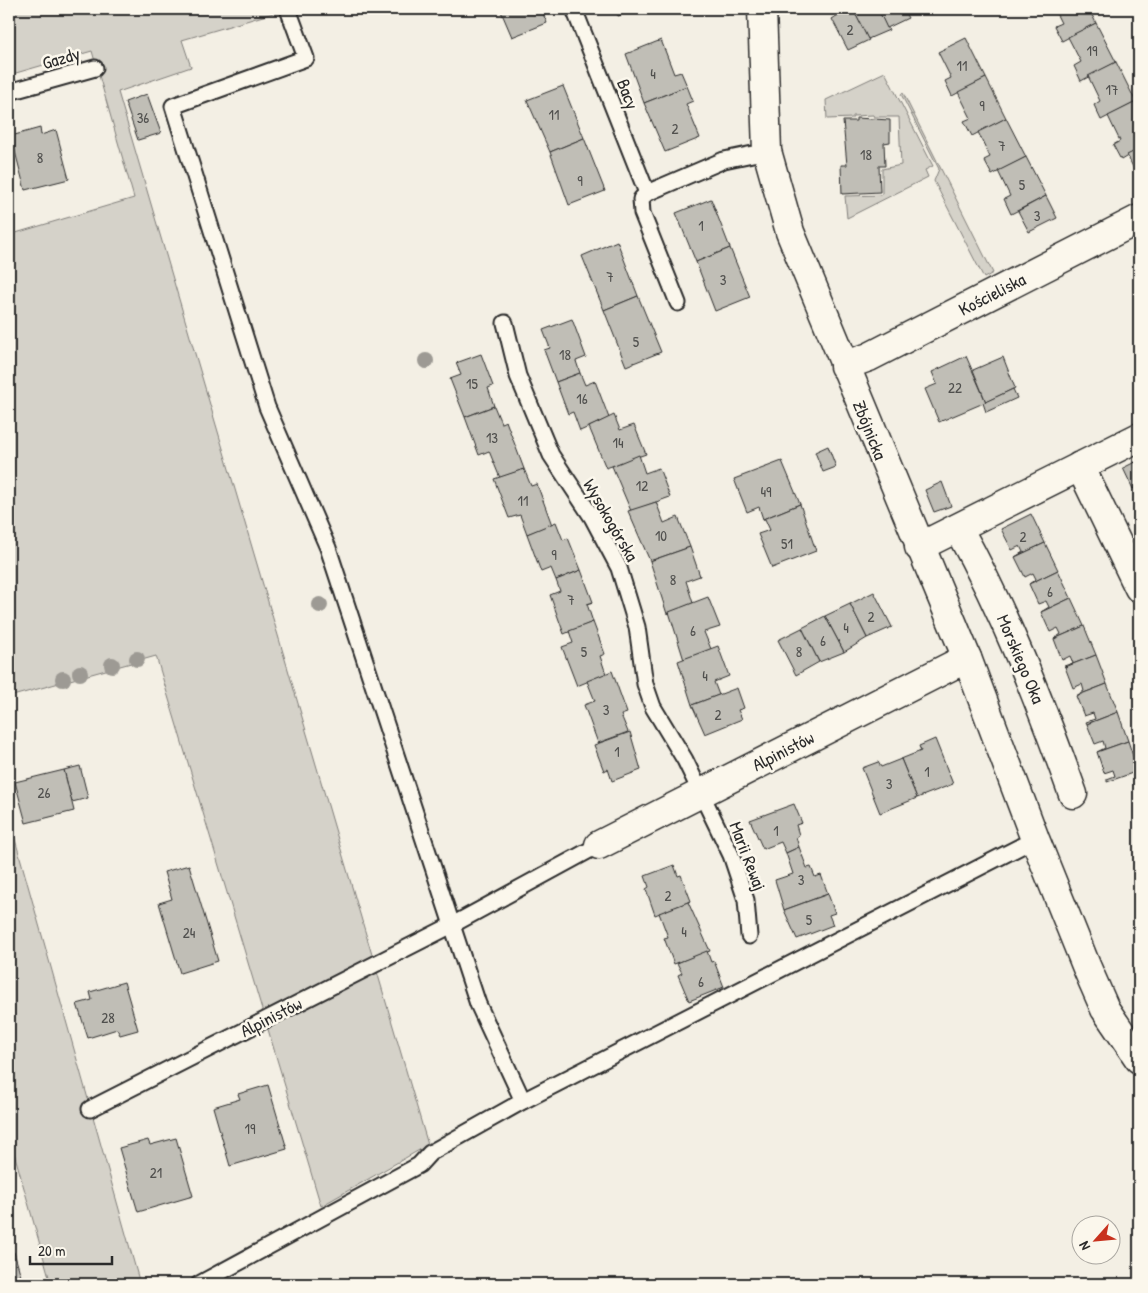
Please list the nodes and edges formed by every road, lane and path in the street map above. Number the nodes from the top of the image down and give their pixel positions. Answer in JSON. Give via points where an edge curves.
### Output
{"nodes":[{"id":1,"x":288,"y":9,"type":"edge"},
{"id":2,"x":574,"y":9,"type":"edge"},
{"id":3,"x":762,"y":9,"type":"edge"},
{"id":4,"x":95,"y":68,"type":"dead end"},
{"id":5,"x":9,"y":92,"type":"edge"},
{"id":6,"x":767,"y":152,"type":"junction"},
{"id":7,"x":647,"y":193,"type":"junction"},
{"id":8,"x":1139,"y":219,"type":"edge"},
{"id":9,"x":678,"y":303,"type":"dead end"},
{"id":10,"x":505,"y":323,"type":"dead end"},
{"id":11,"x":844,"y":366,"type":"junction"},
{"id":12,"x":1139,"y":437,"type":"edge"},
{"id":13,"x":1080,"y":466,"type":"junction"},
{"id":14,"x":958,"y":528,"type":"junction"},
{"id":15,"x":919,"y":547,"type":"junction"},
{"id":16,"x":1139,"y":588,"type":"edge"},
{"id":17,"x":966,"y":658,"type":"junction"},
{"id":18,"x":701,"y":792,"type":"junction"},
{"id":19,"x":1073,"y":794,"type":"dead end"},
{"id":20,"x":1034,"y":839,"type":"junction"},
{"id":21,"x":599,"y":845,"type":"joint"},
{"id":22,"x":452,"y":925,"type":"junction"},
{"id":23,"x":749,"y":936,"type":"dead end"},
{"id":24,"x":1139,"y":1059,"type":"edge"},
{"id":25,"x":523,"y":1101,"type":"junction"},
{"id":26,"x":90,"y":1109,"type":"dead end"},
{"id":27,"x":199,"y":1284,"type":"edge"}],
"edges":[{"from":1,"to":22,"type":"lane","via":[[306,58],[173,106],[267,407],[328,548]]},
{"from":2,"to":7,"type":"lane","name":"Bacy"},
{"from":3,"to":6,"type":"street","name":"Zbójnicka"},
{"from":4,"to":5,"type":"lane","name":"Gazdy"},
{"from":6,"to":7,"type":"lane","via":[[724,160]]},
{"from":6,"to":11,"type":"street","name":"Zbójnicka","via":[[790,232]]},
{"from":7,"to":9,"type":"lane","via":[[641,199],[642,213]]},
{"from":8,"to":11,"type":"street","name":"Kościeliska"},
{"from":10,"to":18,"type":"lane","name":"Wysokogórska","via":[[518,376],[552,455],[620,568],[637,626],[653,707]]},
{"from":11,"to":15,"type":"street","name":"Zbójnicka"},
{"from":12,"to":13,"type":"street"},
{"from":13,"to":14,"type":"street"},
{"from":13,"to":16,"type":"street"},
{"from":14,"to":15,"type":"street"},
{"from":14,"to":19,"type":"street","name":"Morskiego Oka","via":[[986,578],[1016,645]]},
{"from":15,"to":17,"type":"street","name":"Zbójnicka"},
{"from":17,"to":18,"type":"street","name":"Alpinistów"},
{"from":17,"to":20,"type":"street","name":"Zbójnicka"},
{"from":18,"to":21,"type":"street","name":"Alpinistów"},
{"from":18,"to":23,"type":"lane","name":"Marii Rewaj","via":[[740,880],[746,900]]},
{"from":20,"to":24,"type":"street","name":"Zbójnicka","via":[[1105,1009]]},
{"from":20,"to":25,"type":"lane"},
{"from":21,"to":22,"type":"lane","name":"Alpinistów"},
{"from":22,"to":25,"type":"lane","via":[[478,1004]]},
{"from":22,"to":26,"type":"lane","name":"Alpinistów"},
{"from":25,"to":27,"type":"lane","via":[[430,1153],[419,1165]]}]}
